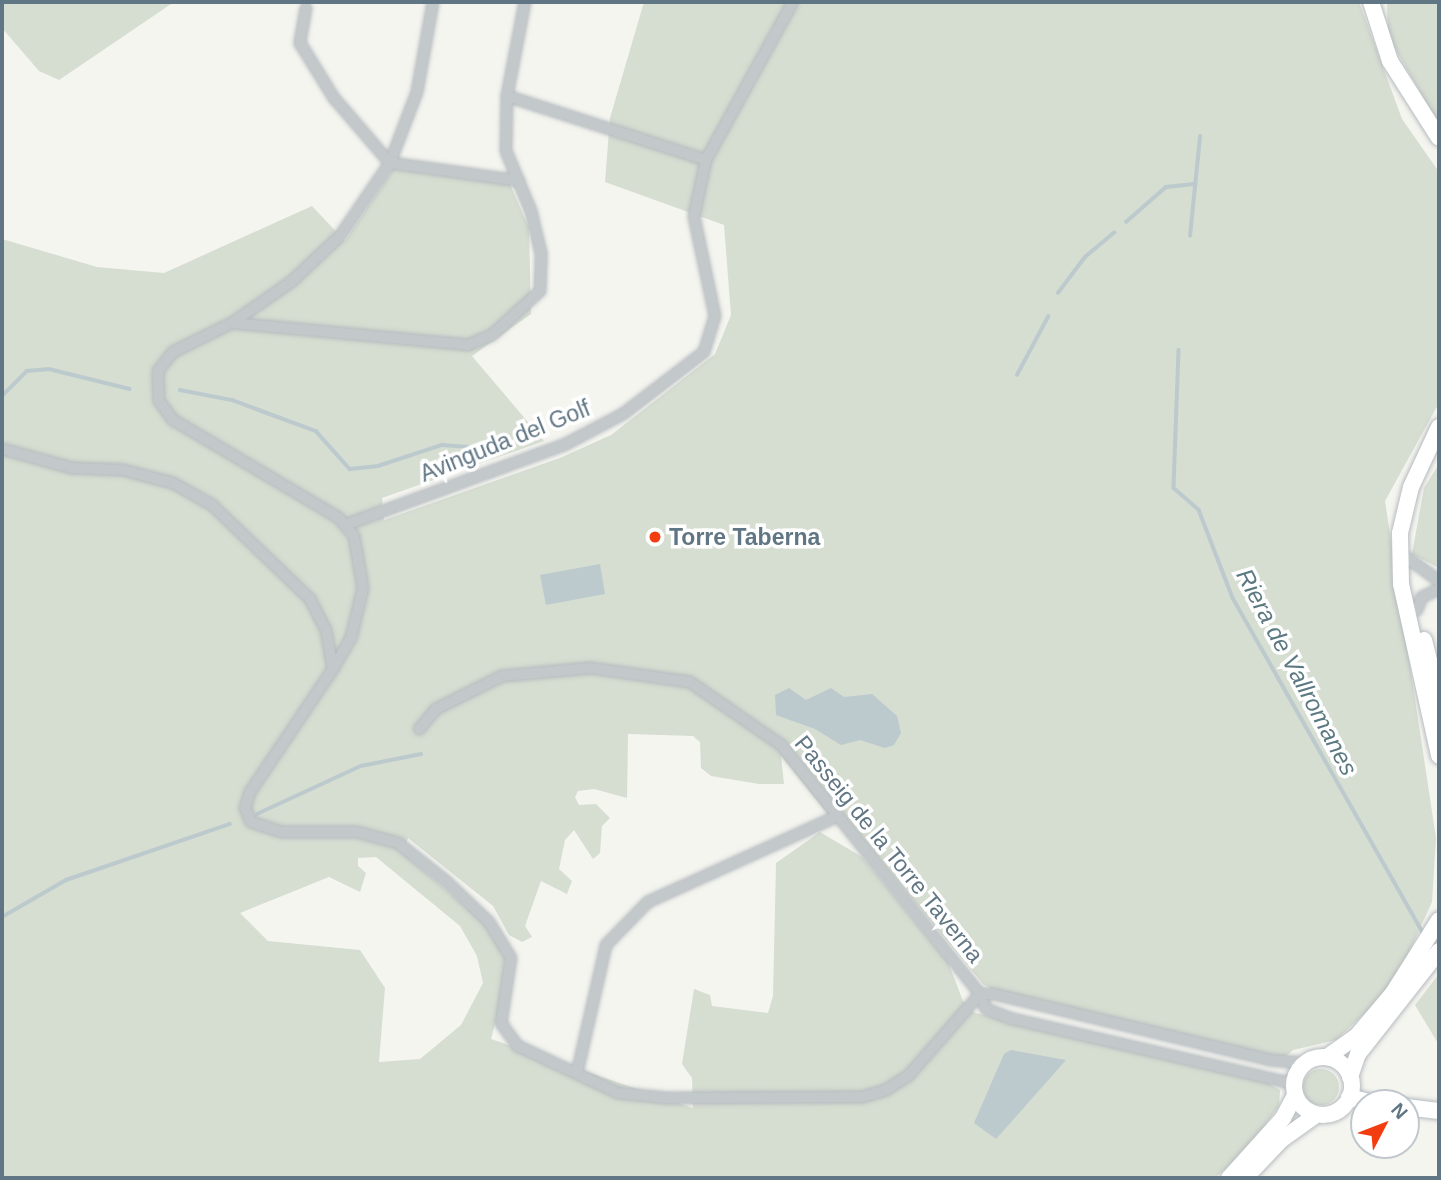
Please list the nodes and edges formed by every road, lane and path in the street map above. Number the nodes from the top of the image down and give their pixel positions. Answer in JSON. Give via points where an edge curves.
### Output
{"nodes":[{"id":1,"x":433,"y":2,"type":"edge"},
{"id":2,"x":525,"y":2,"type":"edge"},
{"id":3,"x":793,"y":2,"type":"edge"},
{"id":4,"x":1371,"y":2,"type":"edge"},
{"id":5,"x":306,"y":8,"type":"dead end"},
{"id":6,"x":507,"y":96,"type":"junction"},
{"id":7,"x":1439,"y":138,"type":"edge"},
{"id":8,"x":706,"y":160,"type":"junction"},
{"id":9,"x":390,"y":163,"type":"junction"},
{"id":10,"x":519,"y":181,"type":"junction"},
{"id":11,"x":232,"y":323,"type":"junction"},
{"id":12,"x":1439,"y":427,"type":"edge"},
{"id":13,"x":2,"y":449,"type":"edge"},
{"id":14,"x":345,"y":526,"type":"junction"},
{"id":15,"x":1401,"y":553,"type":"junction"},
{"id":16,"x":1439,"y":582,"type":"edge"},
{"id":17,"x":1439,"y":589,"type":"edge"},
{"id":18,"x":1417,"y":610,"type":"junction"},
{"id":19,"x":333,"y":668,"type":"junction"},
{"id":20,"x":1439,"y":701,"type":"edge"},
{"id":21,"x":419,"y":729,"type":"dead end"},
{"id":22,"x":1439,"y":756,"type":"edge"},
{"id":23,"x":838,"y":816,"type":"junction"},
{"id":24,"x":1437,"y":925,"type":"edge"},
{"id":25,"x":1439,"y":951,"type":"edge"},
{"id":26,"x":1420,"y":969,"type":"junction"},
{"id":27,"x":980,"y":994,"type":"junction"},
{"id":28,"x":1327,"y":1057,"type":"junction"},
{"id":29,"x":1304,"y":1063,"type":"junction"},
{"id":30,"x":577,"y":1073,"type":"junction"},
{"id":31,"x":1350,"y":1077,"type":"junction"},
{"id":32,"x":1294,"y":1090,"type":"junction"},
{"id":33,"x":1349,"y":1097,"type":"joint"},
{"id":34,"x":1420,"y":1109,"type":"edge"},
{"id":35,"x":1439,"y":1111,"type":"edge"},
{"id":36,"x":1316,"y":1115,"type":"junction"},
{"id":37,"x":1229,"y":1178,"type":"edge"},
{"id":38,"x":1245,"y":1178,"type":"edge"}],
"edges":[{"from":1,"to":9,"type":"street","via":[[417,92]]},
{"from":2,"to":6,"type":"street"},
{"from":3,"to":8,"type":"street","name":"Avinguda del Golf"},
{"from":4,"to":7,"type":"main road","via":[[1390,61]]},
{"from":5,"to":9,"type":"street","via":[[300,43],[334,98]]},
{"from":6,"to":8,"type":"street"},
{"from":6,"to":10,"type":"street","via":[[506,151]]},
{"from":8,"to":14,"type":"street","name":"Avinguda del Golf","via":[[694,216],[715,316],[704,352],[623,414],[566,444]]},
{"from":9,"to":10,"type":"street"},
{"from":9,"to":11,"type":"street","via":[[340,236],[291,282]]},
{"from":10,"to":11,"type":"street","via":[[541,253],[540,291],[492,335],[468,345]]},
{"from":11,"to":14,"type":"street","via":[[173,352],[158,371],[159,401],[173,420]]},
{"from":12,"to":15,"type":"main road","via":[[1403,511]]},
{"from":13,"to":19,"type":"street","via":[[72,468],[123,470],[173,483],[212,505],[310,599],[326,630]]},
{"from":14,"to":19,"type":"street","via":[[354,536],[363,588],[351,638]]},
{"from":15,"to":16,"type":"street"},
{"from":15,"to":18,"type":"main road"},
{"from":15,"to":22,"type":"main road","via":[[1401,584]]},
{"from":17,"to":18,"type":"street","via":[[1422,597]]},
{"from":18,"to":20,"type":"main road"},
{"from":19,"to":30,"type":"street","via":[[250,792],[245,808],[251,822],[281,832],[357,832],[398,843],[489,922],[511,958],[501,1023],[504,1033],[518,1046]]},
{"from":21,"to":23,"type":"street","name":"Passeig de la Torre Taverna","via":[[436,709],[502,676],[591,668],[690,682],[781,745]]},
{"from":23,"to":27,"type":"street","name":"Passeig de la Torre Taverna"},
{"from":23,"to":30,"type":"street","via":[[648,902],[606,945]]},
{"from":24,"to":26,"type":"main road"},
{"from":25,"to":26,"type":"main road"},
{"from":26,"to":28,"type":"main road","via":[[1356,1037]]},
{"from":26,"to":31,"type":"main road","via":[[1358,1054]]},
{"from":27,"to":29,"type":"street","name":"Passeig de la Torre Taverna","via":[[1270,1060]]},
{"from":27,"to":30,"type":"street","via":[[909,1075],[886,1090],[862,1097],[667,1098],[618,1093]]},
{"from":27,"to":32,"type":"street","name":"Passeig de la Torre Taverna","via":[[986,1009],[1012,1019]]},
{"from":28,"to":29,"type":"main road"},
{"from":28,"to":31,"type":"main road","via":[[1341,1064]]},
{"from":29,"to":32,"type":"main road"},
{"from":31,"to":33,"type":"main road"},
{"from":32,"to":36,"type":"main road","via":[[1305,1110]]},
{"from":32,"to":37,"type":"main road","via":[[1283,1118]]},
{"from":33,"to":36,"type":"main road","via":[[1337,1111]]},
{"from":34,"to":35,"type":"main road"},
{"from":36,"to":38,"type":"main road","via":[[1281,1140]]}]}
